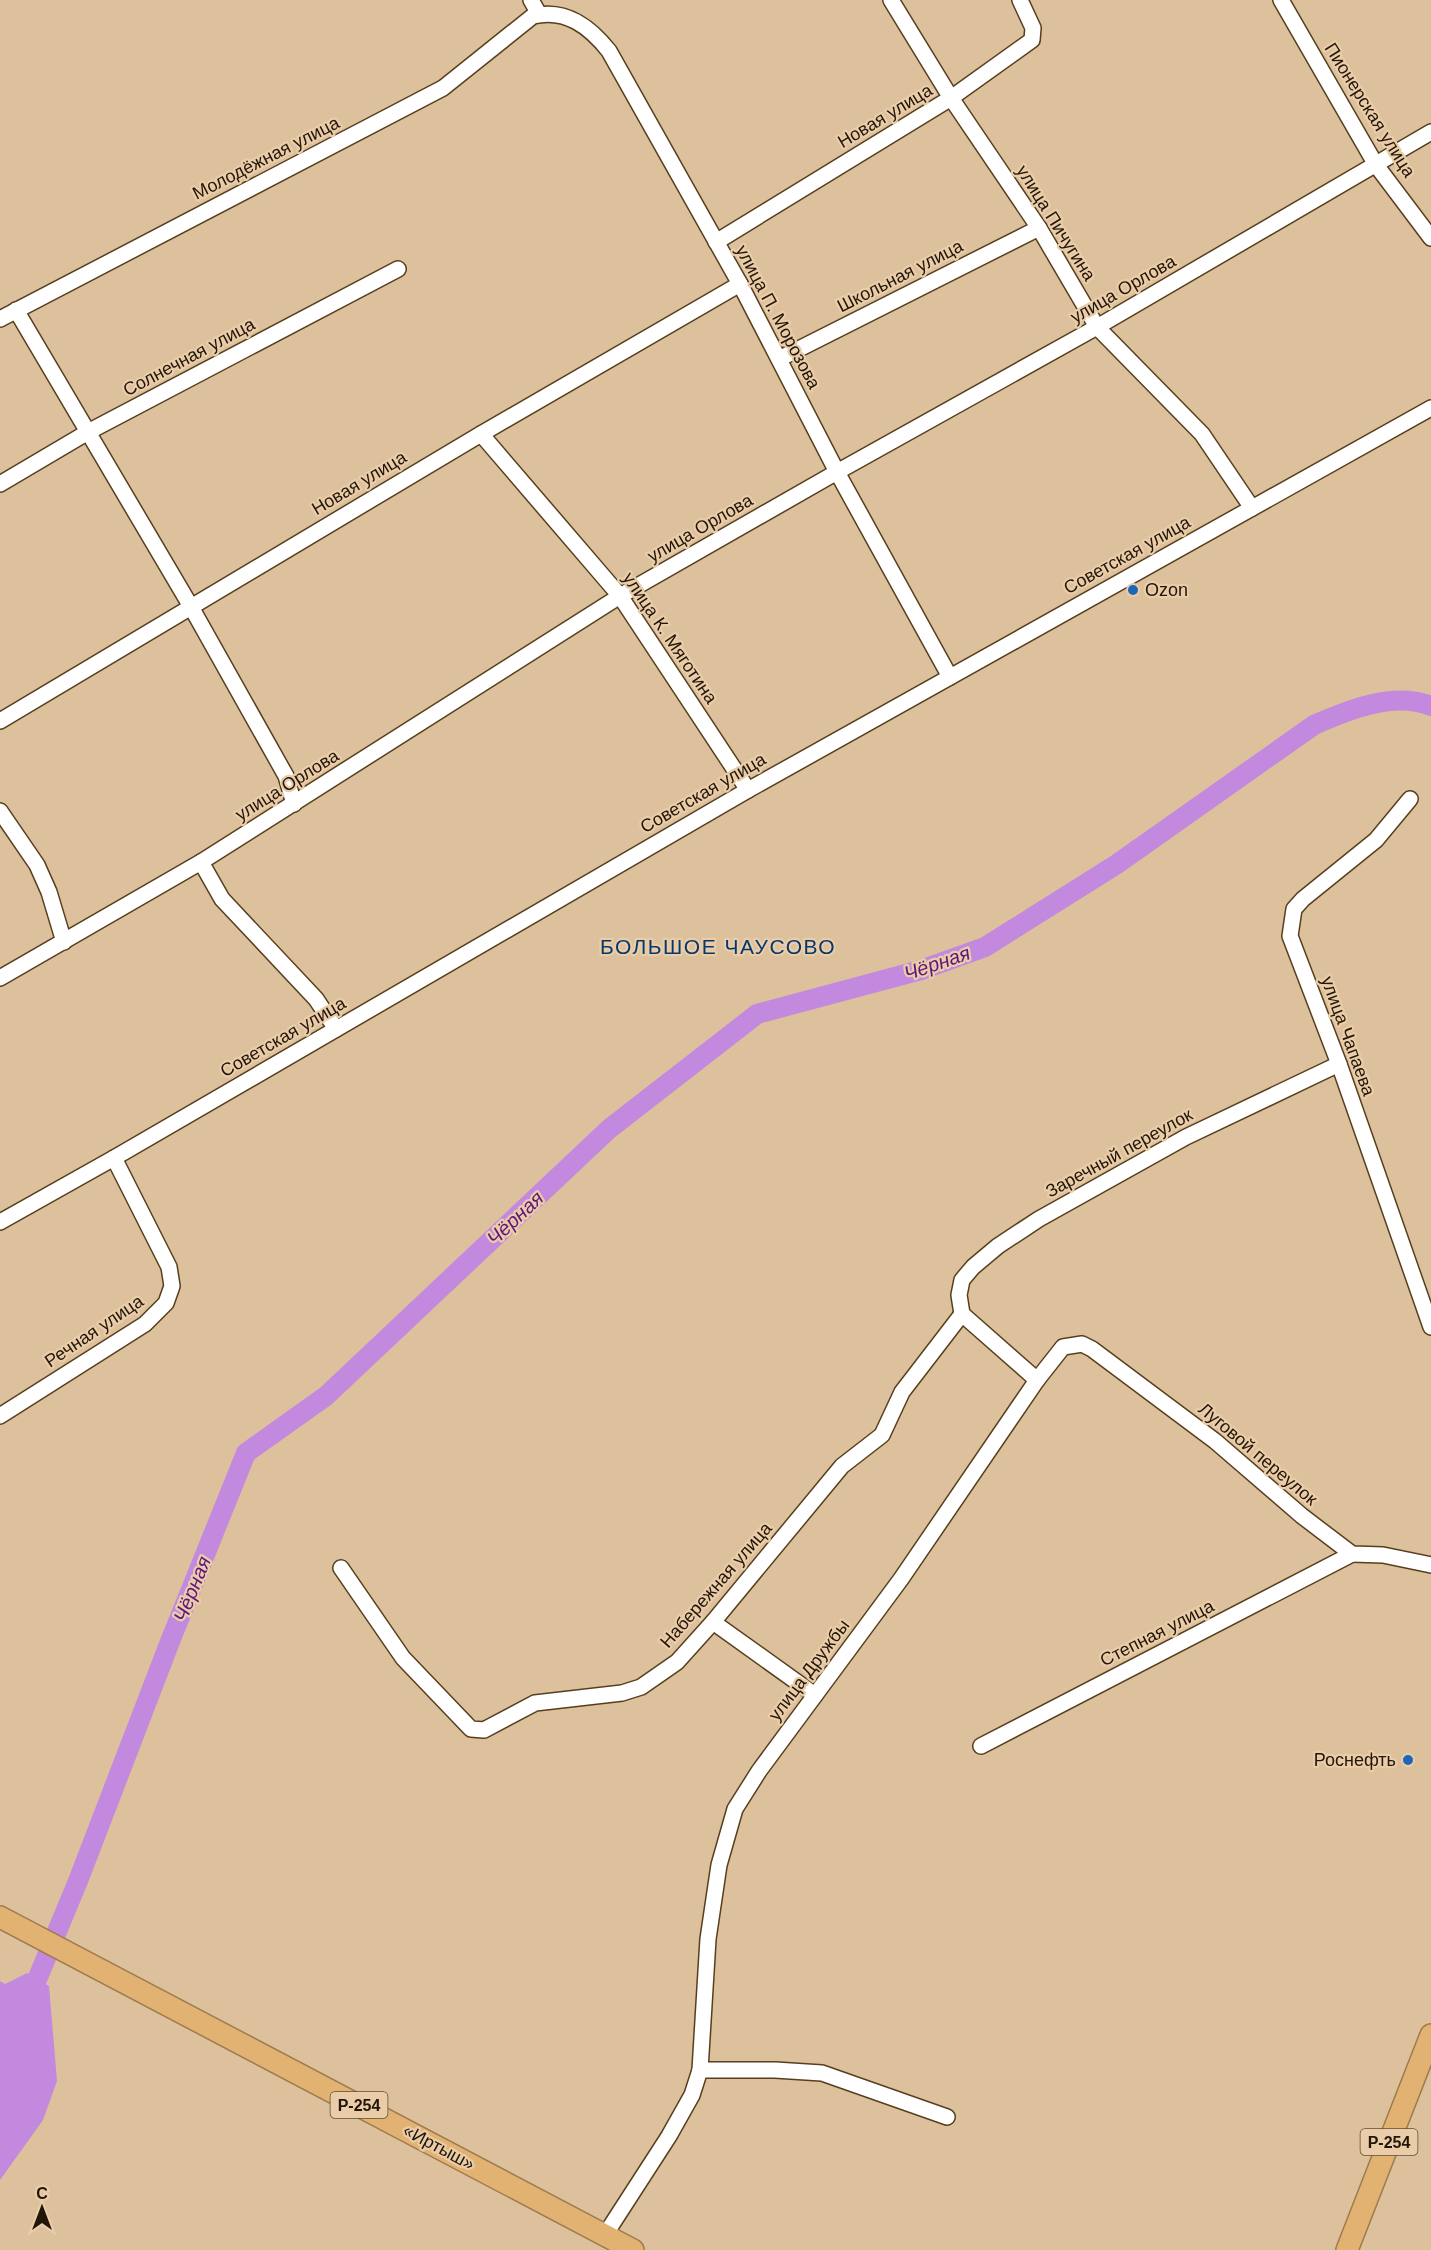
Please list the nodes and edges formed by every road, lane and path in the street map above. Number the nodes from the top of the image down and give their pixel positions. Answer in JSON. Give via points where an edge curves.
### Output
{"nodes":[{"id":1,"x":531,"y":0,"type":"edge"},
{"id":2,"x":891,"y":0,"type":"edge"},
{"id":3,"x":1020,"y":0,"type":"edge"},
{"id":4,"x":1281,"y":0,"type":"edge"},
{"id":5,"x":539,"y":14,"type":"junction"},
{"id":6,"x":951,"y":98,"type":"junction"},
{"id":7,"x":1431,"y":132,"type":"edge"},
{"id":8,"x":1376,"y":165,"type":"junction"},
{"id":9,"x":1040,"y":228,"type":"junction"},
{"id":10,"x":1431,"y":238,"type":"edge"},
{"id":11,"x":716,"y":242,"type":"junction"},
{"id":12,"x":398,"y":269,"type":"dead end"},
{"id":13,"x":740,"y":284,"type":"junction"},
{"id":14,"x":16,"y":310,"type":"junction"},
{"id":15,"x":0,"y":319,"type":"edge"},
{"id":16,"x":1097,"y":327,"type":"junction"},
{"id":17,"x":779,"y":359,"type":"junction"},
{"id":18,"x":1431,"y":408,"type":"edge"},
{"id":19,"x":88,"y":432,"type":"junction"},
{"id":20,"x":481,"y":434,"type":"junction"},
{"id":21,"x":837,"y":472,"type":"junction"},
{"id":22,"x":0,"y":484,"type":"edge"},
{"id":23,"x":1252,"y":508,"type":"junction"},
{"id":24,"x":620,"y":596,"type":"junction"},
{"id":25,"x":190,"y":605,"type":"junction"},
{"id":26,"x":950,"y":676,"type":"junction"},
{"id":27,"x":0,"y":721,"type":"edge"},
{"id":28,"x":748,"y":790,"type":"junction"},
{"id":29,"x":1410,"y":799,"type":"dead end"},
{"id":30,"x":294,"y":804,"type":"junction"},
{"id":31,"x":0,"y":811,"type":"edge"},
{"id":32,"x":201,"y":862,"type":"junction"},
{"id":33,"x":64,"y":942,"type":"junction"},
{"id":34,"x":0,"y":978,"type":"edge"},
{"id":35,"x":336,"y":1029,"type":"junction"},
{"id":36,"x":1339,"y":1064,"type":"junction"},
{"id":37,"x":114,"y":1158,"type":"junction"},
{"id":38,"x":0,"y":1222,"type":"edge"},
{"id":39,"x":962,"y":1314,"type":"junction"},
{"id":40,"x":1431,"y":1327,"type":"edge"},
{"id":41,"x":1072,"y":1344,"type":"joint"},
{"id":42,"x":1038,"y":1380,"type":"junction"},
{"id":43,"x":0,"y":1416,"type":"edge"},
{"id":44,"x":1352,"y":1554,"type":"junction"},
{"id":45,"x":1431,"y":1565,"type":"edge"},
{"id":46,"x":341,"y":1568,"type":"dead end"},
{"id":47,"x":713,"y":1622,"type":"junction"},
{"id":48,"x":815,"y":1695,"type":"junction"},
{"id":49,"x":981,"y":1746,"type":"dead end"},
{"id":50,"x":8,"y":1921,"type":"edge"},
{"id":51,"x":1431,"y":2035,"type":"edge"},
{"id":52,"x":700,"y":2070,"type":"junction"},
{"id":53,"x":947,"y":2117,"type":"dead end"},
{"id":54,"x":605,"y":2235,"type":"junction"},
{"id":55,"x":633,"y":2250,"type":"edge"},
{"id":56,"x":1347,"y":2250,"type":"edge"}],
"edges":[{"from":1,"to":5,"type":"street"},
{"from":2,"to":6,"type":"street","name":"улица Пичугина"},
{"from":3,"to":6,"type":"street","name":"Новая улица","via":[[1033,28],[1032,40]]},
{"from":4,"to":8,"type":"street","name":"Пионерская улица"},
{"from":5,"to":11,"type":"street","name":"улица П. Морозова","via":[[572,18],[594,32],[609,51]]},
{"from":5,"to":14,"type":"street","name":"Молодёжная улица","via":[[526,20],[443,88]]},
{"from":6,"to":9,"type":"street","name":"улица Пичугина"},
{"from":6,"to":11,"type":"street","name":"Новая улица"},
{"from":7,"to":8,"type":"street","name":"улица Орлова"},
{"from":8,"to":10,"type":"street","name":"Пионерская улица"},
{"from":8,"to":16,"type":"street","name":"улица Орлова"},
{"from":9,"to":16,"type":"street","name":"улица Пичугина"},
{"from":9,"to":17,"type":"street","name":"Школьная улица"},
{"from":11,"to":13,"type":"street","name":"улица П. Морозова"},
{"from":12,"to":19,"type":"street","name":"Солнечная улица"},
{"from":13,"to":17,"type":"street","name":"улица П. Морозова"},
{"from":13,"to":20,"type":"street","name":"Новая улица"},
{"from":14,"to":15,"type":"street","name":"Молодёжная улица"},
{"from":14,"to":19,"type":"street"},
{"from":16,"to":21,"type":"street","name":"улица Орлова"},
{"from":16,"to":23,"type":"street","name":"улица Пичугина","via":[[1202,434]]},
{"from":17,"to":21,"type":"street","name":"улица П. Морозова"},
{"from":18,"to":23,"type":"street","name":"Советская улица"},
{"from":19,"to":22,"type":"street","name":"Солнечная улица"},
{"from":19,"to":25,"type":"street"},
{"from":20,"to":24,"type":"street","name":"улица К. Мяготина"},
{"from":20,"to":25,"type":"street","name":"Новая улица"},
{"from":21,"to":24,"type":"street","name":"улица Орлова"},
{"from":21,"to":26,"type":"street","name":"улица П. Морозова"},
{"from":23,"to":26,"type":"street","name":"Советская улица"},
{"from":24,"to":28,"type":"street","name":"улица К. Мяготина"},
{"from":24,"to":30,"type":"street","name":"улица Орлова"},
{"from":25,"to":27,"type":"street","name":"Новая улица"},
{"from":25,"to":30,"type":"street","via":[[286,776]]},
{"from":26,"to":28,"type":"street","name":"Советская улица"},
{"from":28,"to":35,"type":"street","name":"Советская улица"},
{"from":29,"to":36,"type":"street","name":"улица Чапаева","via":[[1376,840],[1294,909],[1290,936]]},
{"from":30,"to":32,"type":"street","name":"улица Орлова"},
{"from":31,"to":33,"type":"street","via":[[37,865]]},
{"from":32,"to":33,"type":"street","name":"улица Орлова"},
{"from":32,"to":35,"type":"street","via":[[222,899],[316,999]]},
{"from":33,"to":34,"type":"street","name":"улица Орлова"},
{"from":35,"to":37,"type":"street","name":"Советская улица"},
{"from":36,"to":39,"type":"street","name":"Заречный переулок","via":[[1186,1137],[998,1246],[962,1280]]},
{"from":36,"to":40,"type":"street","name":"улица Чапаева"},
{"from":37,"to":38,"type":"street","name":"Советская улица"},
{"from":37,"to":43,"type":"street","name":"Речная улица","via":[[169,1267],[172,1286],[166,1303],[145,1324]]},
{"from":39,"to":42,"type":"street"},
{"from":39,"to":47,"type":"street","name":"Набережная улица","via":[[902,1392],[882,1435],[842,1466]]},
{"from":41,"to":42,"type":"street","name":"улица Дружбы","via":[[1063,1347]]},
{"from":41,"to":44,"type":"street","name":"Луговой переулок","via":[[1092,1349],[1215,1441]]},
{"from":42,"to":48,"type":"street","name":"улица Дружбы","via":[[901,1579]]},
{"from":44,"to":45,"type":"street"},
{"from":44,"to":49,"type":"street","name":"Степная улица"},
{"from":46,"to":47,"type":"street","name":"Набережная улица","via":[[403,1658],[471,1729],[490,1728],[535,1703],[622,1693],[641,1687],[677,1662]]},
{"from":47,"to":48,"type":"street"},
{"from":48,"to":52,"type":"street","name":"улица Дружбы","via":[[745,1791],[728,1831],[708,1939]]},
{"from":50,"to":54,"type":"highway","name":"«Иртыш»","number":"Р-254"},
{"from":51,"to":56,"type":"highway","number":"Р-254"},
{"from":52,"to":53,"type":"street","via":[[822,2073]]},
{"from":52,"to":54,"type":"street","name":"улица Дружбы","via":[[692,2095],[669,2136]]},
{"from":54,"to":55,"type":"highway","name":"«Иртыш»","number":"Р-254"}]}
